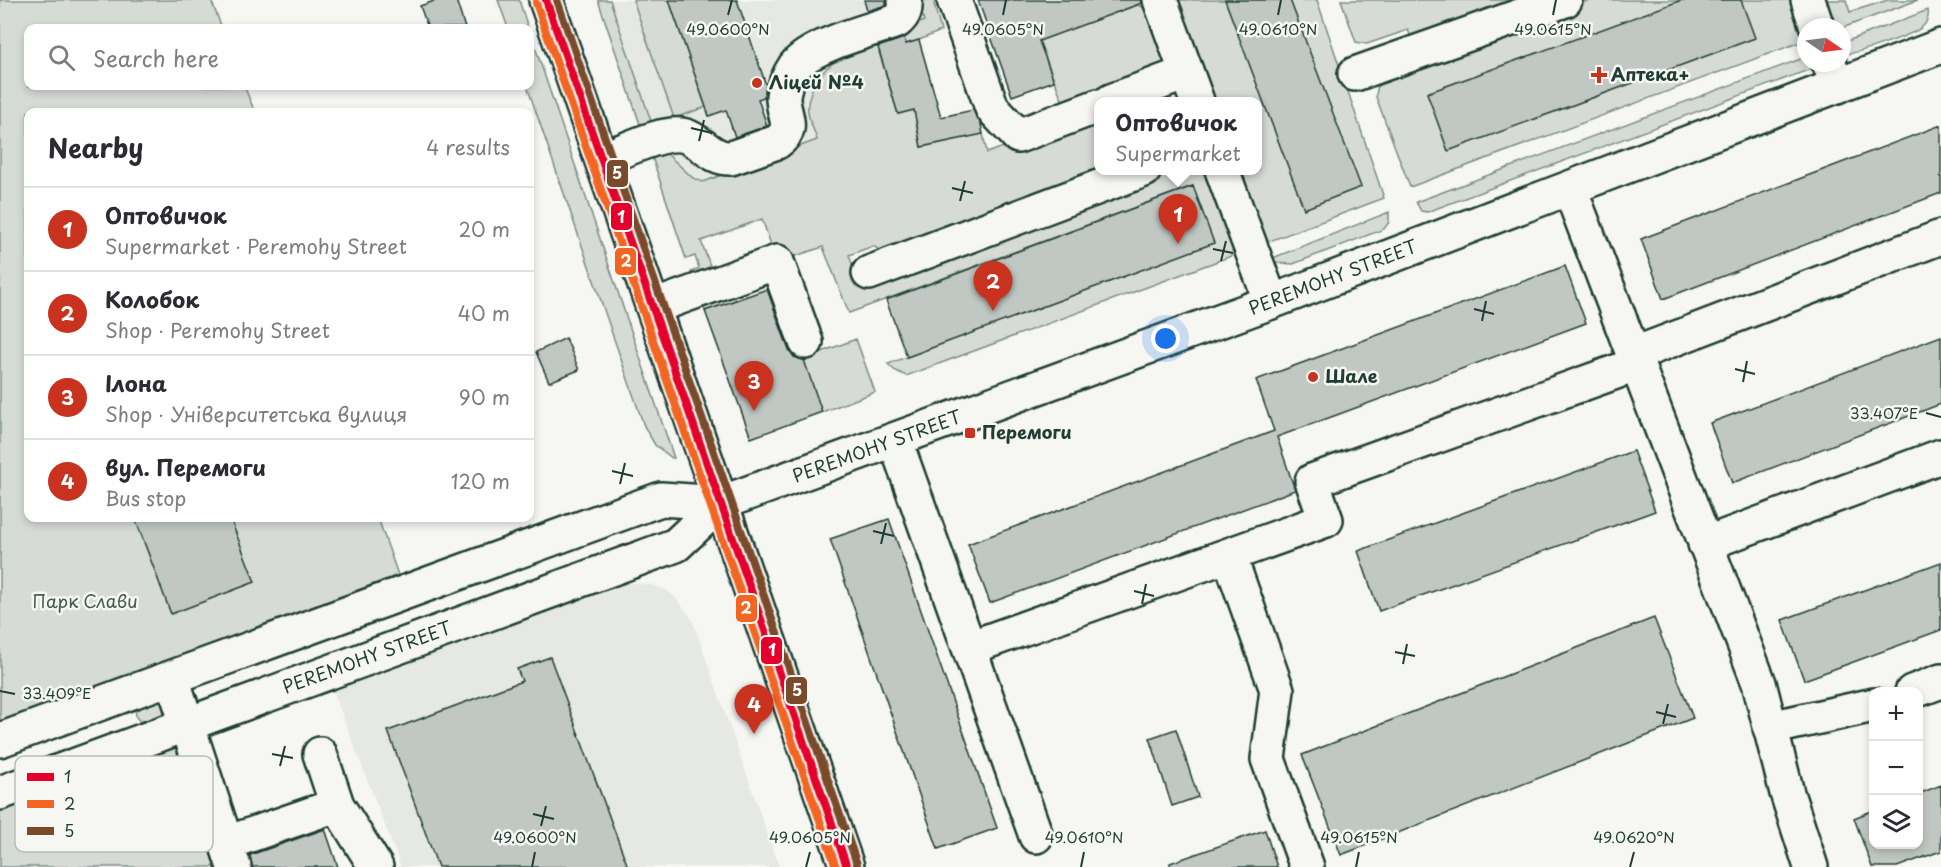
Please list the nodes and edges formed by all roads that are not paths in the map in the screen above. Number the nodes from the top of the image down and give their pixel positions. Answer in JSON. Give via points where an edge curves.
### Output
{"nodes":[{"id":1,"x":546,"y":0,"type":"edge"},
{"id":2,"x":906,"y":0,"type":"edge"},
{"id":3,"x":954,"y":0,"type":"edge"},
{"id":4,"x":1160,"y":0,"type":"edge"},
{"id":5,"x":1565,"y":0,"type":"edge"},
{"id":6,"x":1808,"y":0,"type":"edge"},
{"id":7,"x":1814,"y":18,"type":"edge"},
{"id":8,"x":1941,"y":46,"type":"edge"},
{"id":9,"x":1355,"y":74,"type":"dead end"},
{"id":10,"x":1834,"y":75,"type":"edge"},
{"id":11,"x":1191,"y":88,"type":"edge"},
{"id":12,"x":1140,"y":97,"type":"edge"},
{"id":13,"x":1094,"y":108,"type":"edge"},
{"id":14,"x":602,"y":159,"type":"junction"},
{"id":15,"x":1133,"y":175,"type":"edge"},
{"id":16,"x":1223,"y":175,"type":"edge"},
{"id":17,"x":1569,"y":189,"type":"junction"},
{"id":18,"x":1941,"y":237,"type":"edge"},
{"id":19,"x":869,"y":273,"type":"dead end"},
{"id":20,"x":1271,"y":302,"type":"junction"},
{"id":21,"x":653,"y":308,"type":"junction"},
{"id":22,"x":806,"y":342,"type":"dead end"},
{"id":23,"x":1634,"y":360,"type":"junction"},
{"id":24,"x":895,"y":440,"type":"junction"},
{"id":25,"x":1941,"y":456,"type":"edge"},
{"id":26,"x":721,"y":503,"type":"junction"},
{"id":27,"x":1705,"y":544,"type":"junction"},
{"id":28,"x":1229,"y":555,"type":"junction"},
{"id":29,"x":462,"y":572,"type":"junction"},
{"id":30,"x":479,"y":617,"type":"junction"},
{"id":31,"x":969,"y":648,"type":"junction"},
{"id":32,"x":171,"y":678,"type":"junction"},
{"id":33,"x":1941,"y":681,"type":"edge"},
{"id":34,"x":1923,"y":688,"type":"edge"},
{"id":35,"x":96,"y":705,"type":"junction"},
{"id":36,"x":1869,"y":706,"type":"edge"},
{"id":37,"x":188,"y":724,"type":"junction"},
{"id":38,"x":1770,"y":728,"type":"junction"},
{"id":39,"x":0,"y":740,"type":"edge"},
{"id":40,"x":113,"y":751,"type":"junction"},
{"id":41,"x":320,"y":754,"type":"dead end"},
{"id":42,"x":100,"y":756,"type":"edge"},
{"id":43,"x":199,"y":756,"type":"edge"},
{"id":44,"x":15,"y":787,"type":"edge"},
{"id":45,"x":0,"y":793,"type":"edge"},
{"id":46,"x":213,"y":800,"type":"edge"},
{"id":47,"x":337,"y":805,"type":"junction"},
{"id":48,"x":1036,"y":837,"type":"dead end"},
{"id":49,"x":231,"y":855,"type":"edge"},
{"id":50,"x":376,"y":867,"type":"edge"},
{"id":51,"x":847,"y":867,"type":"edge"},
{"id":52,"x":1307,"y":867,"type":"edge"},
{"id":53,"x":1811,"y":867,"type":"edge"}],
"edges":[{"from":1,"to":14,"type":"street"},
{"from":2,"to":14,"type":"street","via":[[903,16],[897,21],[837,41],[797,64],[786,81],[783,96],[787,131],[777,142],[723,158],[686,136],[667,135]]},
{"from":3,"to":13,"type":"street","via":[[992,108],[1018,136]]},
{"from":4,"to":11,"type":"street"},
{"from":5,"to":9,"type":"street"},
{"from":6,"to":7,"type":"street"},
{"from":8,"to":10,"type":"street","name":"PEREMOHY STREET"},
{"from":10,"to":17,"type":"street","name":"PEREMOHY STREET"},
{"from":11,"to":12,"type":"street"},
{"from":14,"to":21,"type":"street"},
{"from":15,"to":19,"type":"street"},
{"from":16,"to":20,"type":"street"},
{"from":17,"to":20,"type":"street","name":"PEREMOHY STREET"},
{"from":17,"to":23,"type":"street"},
{"from":18,"to":23,"type":"street"},
{"from":20,"to":24,"type":"street","name":"PEREMOHY STREET"},
{"from":21,"to":22,"type":"street","via":[[777,262]]},
{"from":21,"to":26,"type":"street"},
{"from":23,"to":27,"type":"street"},
{"from":23,"to":28,"type":"street","via":[[1312,481],[1326,520]]},
{"from":24,"to":26,"type":"street","name":"PEREMOHY STREET"},
{"from":24,"to":31,"type":"street"},
{"from":25,"to":27,"type":"street"},
{"from":26,"to":29,"type":"street","name":"PEREMOHY STREET","via":[[660,499]]},
{"from":26,"to":30,"type":"street","name":"PEREMOHY STREET","via":[[676,545]]},
{"from":26,"to":51,"type":"street"},
{"from":27,"to":38,"type":"street","via":[[1759,683]]},
{"from":28,"to":31,"type":"street"},
{"from":28,"to":52,"type":"street","via":[[1277,690],[1268,759]]},
{"from":29,"to":30,"type":"street"},
{"from":29,"to":32,"type":"street","name":"PEREMOHY STREET"},
{"from":30,"to":37,"type":"street","name":"PEREMOHY STREET"},
{"from":31,"to":48,"type":"street"},
{"from":32,"to":35,"type":"street","name":"PEREMOHY STREET"},
{"from":32,"to":37,"type":"street"},
{"from":33,"to":34,"type":"street"},
{"from":35,"to":39,"type":"street","name":"PEREMOHY STREET"},
{"from":35,"to":40,"type":"street"},
{"from":36,"to":38,"type":"street"},
{"from":37,"to":40,"type":"street","name":"PEREMOHY STREET"},
{"from":37,"to":43,"type":"street"},
{"from":38,"to":53,"type":"street"},
{"from":40,"to":42,"type":"street","name":"PEREMOHY STREET"},
{"from":41,"to":47,"type":"street"},
{"from":44,"to":45,"type":"street","name":"PEREMOHY STREET"},
{"from":46,"to":49,"type":"street"},
{"from":47,"to":49,"type":"street"},
{"from":47,"to":50,"type":"street"}]}
